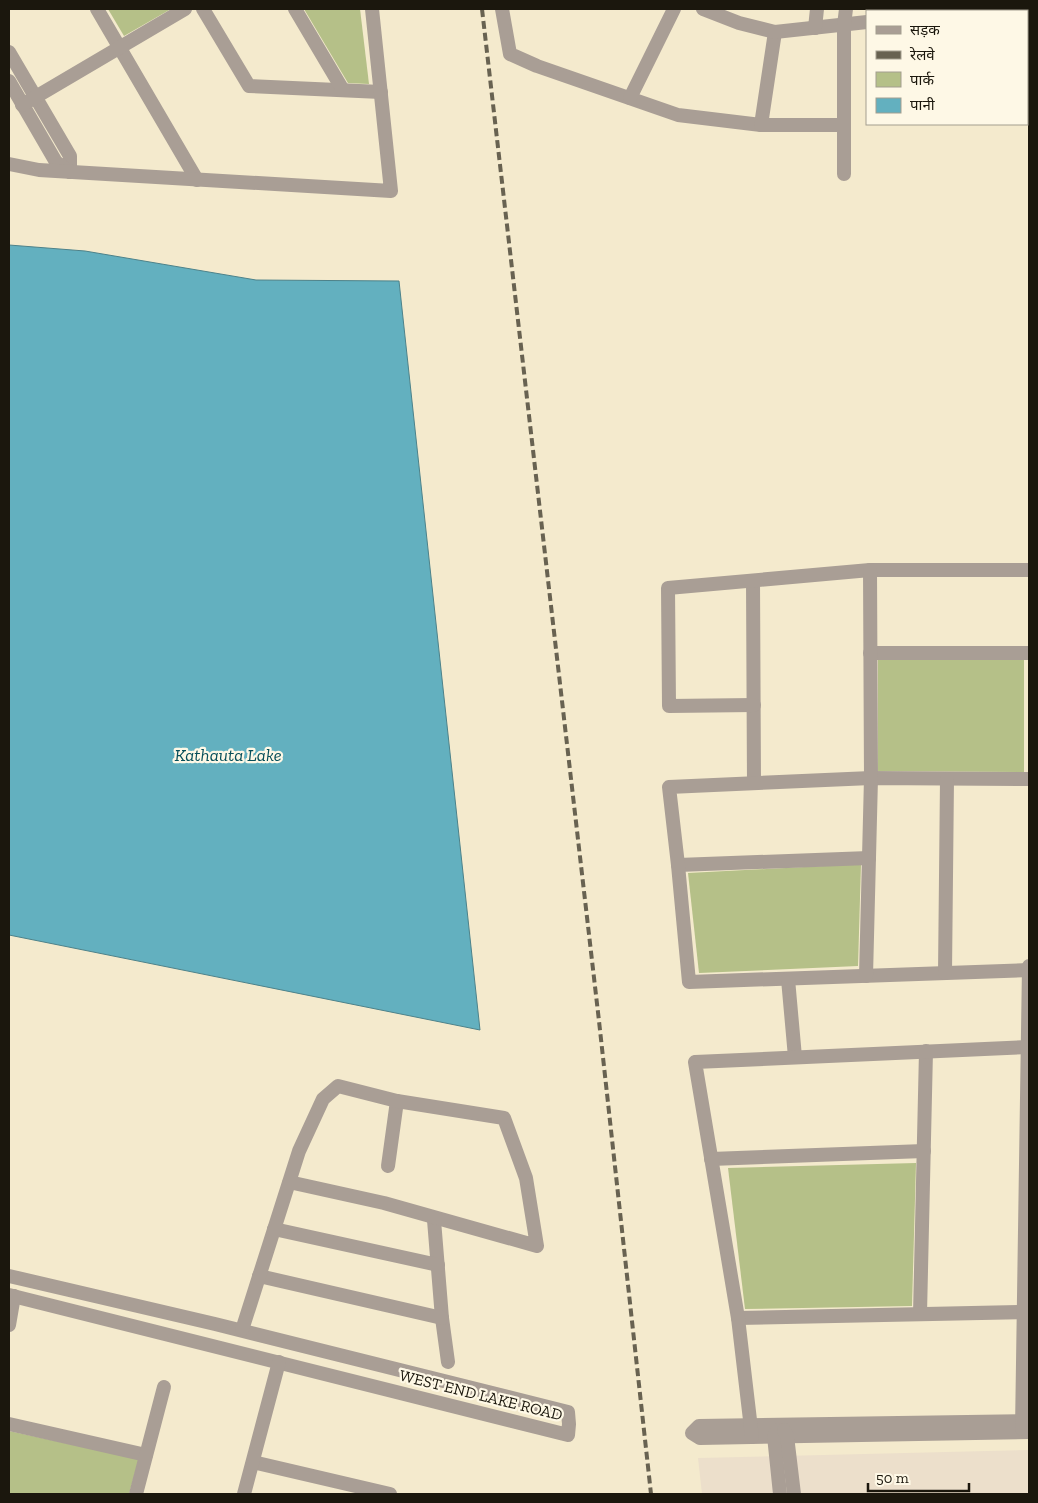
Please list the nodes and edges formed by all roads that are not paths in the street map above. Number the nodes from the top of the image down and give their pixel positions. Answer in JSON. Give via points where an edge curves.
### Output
{"nodes":[{"id":1,"x":97,"y":9,"type":"edge"},
{"id":2,"x":185,"y":9,"type":"edge"},
{"id":3,"x":203,"y":9,"type":"edge"},
{"id":4,"x":295,"y":9,"type":"edge"},
{"id":5,"x":372,"y":9,"type":"edge"},
{"id":6,"x":502,"y":9,"type":"edge"},
{"id":7,"x":674,"y":9,"type":"edge"},
{"id":8,"x":703,"y":9,"type":"edge"},
{"id":9,"x":818,"y":9,"type":"edge"},
{"id":10,"x":846,"y":9,"type":"edge"},
{"id":11,"x":866,"y":22,"type":"edge"},
{"id":12,"x":844,"y":24,"type":"junction"},
{"id":13,"x":815,"y":28,"type":"junction"},
{"id":14,"x":775,"y":32,"type":"junction"},
{"id":15,"x":120,"y":48,"type":"junction"},
{"id":16,"x":9,"y":52,"type":"edge"},
{"id":17,"x":9,"y":81,"type":"edge"},
{"id":18,"x":343,"y":90,"type":"junction"},
{"id":19,"x":381,"y":92,"type":"junction"},
{"id":20,"x":35,"y":97,"type":"junction"},
{"id":21,"x":630,"y":98,"type":"junction"},
{"id":22,"x":22,"y":105,"type":"junction"},
{"id":23,"x":761,"y":125,"type":"junction"},
{"id":24,"x":844,"y":125,"type":"junction"},
{"id":25,"x":9,"y":164,"type":"edge"},
{"id":26,"x":70,"y":172,"type":"junction"},
{"id":27,"x":844,"y":174,"type":"dead end"},
{"id":28,"x":197,"y":180,"type":"junction"},
{"id":29,"x":870,"y":570,"type":"junction"},
{"id":30,"x":1029,"y":570,"type":"edge"},
{"id":31,"x":753,"y":581,"type":"junction"},
{"id":32,"x":870,"y":653,"type":"junction"},
{"id":33,"x":1029,"y":653,"type":"edge"},
{"id":34,"x":754,"y":705,"type":"junction"},
{"id":35,"x":871,"y":778,"type":"junction"},
{"id":36,"x":946,"y":779,"type":"junction"},
{"id":37,"x":1029,"y":780,"type":"edge"},
{"id":38,"x":754,"y":783,"type":"junction"},
{"id":39,"x":869,"y":858,"type":"junction"},
{"id":40,"x":678,"y":865,"type":"junction"},
{"id":41,"x":1029,"y":966,"type":"edge"},
{"id":42,"x":1029,"y":970,"type":"edge"},
{"id":43,"x":945,"y":973,"type":"junction"},
{"id":44,"x":866,"y":976,"type":"junction"},
{"id":45,"x":788,"y":979,"type":"junction"},
{"id":46,"x":1028,"y":1046,"type":"junction"},
{"id":47,"x":926,"y":1051,"type":"junction"},
{"id":48,"x":795,"y":1056,"type":"junction"},
{"id":49,"x":1028,"y":1100,"type":"edge"},
{"id":50,"x":397,"y":1101,"type":"junction"},
{"id":51,"x":924,"y":1151,"type":"junction"},
{"id":52,"x":711,"y":1159,"type":"junction"},
{"id":53,"x":388,"y":1166,"type":"dead end"},
{"id":54,"x":289,"y":1182,"type":"junction"},
{"id":55,"x":434,"y":1220,"type":"dead end"},
{"id":56,"x":274,"y":1230,"type":"junction"},
{"id":57,"x":438,"y":1265,"type":"junction"},
{"id":58,"x":9,"y":1276,"type":"edge"},
{"id":59,"x":259,"y":1276,"type":"junction"},
{"id":60,"x":11,"y":1296,"type":"edge"},
{"id":61,"x":1024,"y":1312,"type":"junction"},
{"id":62,"x":920,"y":1314,"type":"junction"},
{"id":63,"x":442,"y":1318,"type":"junction"},
{"id":64,"x":738,"y":1318,"type":"junction"},
{"id":65,"x":9,"y":1325,"type":"edge"},
{"id":66,"x":242,"y":1330,"type":"junction"},
{"id":67,"x":280,"y":1362,"type":"junction"},
{"id":68,"x":448,"y":1362,"type":"dead end"},
{"id":69,"x":164,"y":1387,"type":"dead end"},
{"id":70,"x":9,"y":1424,"type":"edge"},
{"id":71,"x":1026,"y":1426,"type":"edge"},
{"id":72,"x":781,"y":1432,"type":"junction"},
{"id":73,"x":146,"y":1455,"type":"junction"},
{"id":74,"x":253,"y":1462,"type":"junction"},
{"id":75,"x":351,"y":1490,"type":"edge"},
{"id":76,"x":136,"y":1494,"type":"edge"},
{"id":77,"x":244,"y":1494,"type":"edge"},
{"id":78,"x":390,"y":1494,"type":"edge"},
{"id":79,"x":780,"y":1494,"type":"edge"},
{"id":80,"x":794,"y":1494,"type":"edge"}],
"edges":[{"from":1,"to":15,"type":"street"},
{"from":2,"to":15,"type":"street"},
{"from":3,"to":18,"type":"street","via":[[249,86]]},
{"from":4,"to":18,"type":"street"},
{"from":5,"to":19,"type":"street"},
{"from":6,"to":21,"type":"street","via":[[510,54]]},
{"from":7,"to":21,"type":"street"},
{"from":8,"to":14,"type":"street"},
{"from":9,"to":13,"type":"street"},
{"from":10,"to":12,"type":"street"},
{"from":11,"to":12,"type":"street"},
{"from":12,"to":13,"type":"street"},
{"from":12,"to":24,"type":"street"},
{"from":13,"to":14,"type":"street"},
{"from":14,"to":23,"type":"street"},
{"from":15,"to":20,"type":"street"},
{"from":15,"to":28,"type":"street"},
{"from":16,"to":20,"type":"street"},
{"from":17,"to":22,"type":"street"},
{"from":18,"to":19,"type":"street"},
{"from":19,"to":28,"type":"street","via":[[392,191]]},
{"from":20,"to":22,"type":"street"},
{"from":20,"to":26,"type":"street","via":[[70,156]]},
{"from":21,"to":23,"type":"street","via":[[678,115]]},
{"from":22,"to":26,"type":"street","via":[[56,162]]},
{"from":23,"to":24,"type":"street"},
{"from":24,"to":27,"type":"street"},
{"from":25,"to":26,"type":"street"},
{"from":26,"to":28,"type":"street"},
{"from":29,"to":30,"type":"street"},
{"from":29,"to":31,"type":"street"},
{"from":29,"to":32,"type":"street"},
{"from":31,"to":34,"type":"street"},
{"from":31,"to":34,"type":"street","via":[[668,588],[670,706]]},
{"from":32,"to":33,"type":"street"},
{"from":32,"to":35,"type":"street"},
{"from":34,"to":38,"type":"street"},
{"from":35,"to":36,"type":"street"},
{"from":35,"to":38,"type":"street"},
{"from":35,"to":39,"type":"street"},
{"from":36,"to":37,"type":"street"},
{"from":36,"to":43,"type":"street"},
{"from":38,"to":40,"type":"street","via":[[669,787]]},
{"from":39,"to":40,"type":"street"},
{"from":39,"to":44,"type":"street"},
{"from":40,"to":45,"type":"street","via":[[689,982]]},
{"from":41,"to":42,"type":"street"},
{"from":42,"to":43,"type":"street"},
{"from":42,"to":46,"type":"street"},
{"from":43,"to":44,"type":"street"},
{"from":44,"to":45,"type":"street"},
{"from":45,"to":48,"type":"street"},
{"from":46,"to":47,"type":"street"},
{"from":46,"to":49,"type":"street"},
{"from":47,"to":48,"type":"street"},
{"from":47,"to":51,"type":"street"},
{"from":48,"to":52,"type":"street","via":[[695,1062]]},
{"from":49,"to":61,"type":"street"},
{"from":50,"to":53,"type":"street"},
{"from":50,"to":54,"type":"street","via":[[338,1086],[323,1099]]},
{"from":50,"to":54,"type":"street","via":[[504,1118],[526,1178],[537,1246]]},
{"from":51,"to":52,"type":"street"},
{"from":51,"to":62,"type":"street"},
{"from":52,"to":64,"type":"street"},
{"from":54,"to":56,"type":"street"},
{"from":55,"to":57,"type":"street"},
{"from":56,"to":57,"type":"street"},
{"from":56,"to":59,"type":"street"},
{"from":57,"to":63,"type":"street"},
{"from":58,"to":66,"type":"street","name":"WEST END LAKE ROAD"},
{"from":59,"to":63,"type":"street"},
{"from":59,"to":66,"type":"street"},
{"from":60,"to":65,"type":"street"},
{"from":60,"to":67,"type":"street","name":"WEST END LAKE ROAD"},
{"from":61,"to":62,"type":"street"},
{"from":61,"to":71,"type":"street"},
{"from":62,"to":64,"type":"street"},
{"from":63,"to":68,"type":"street"},
{"from":64,"to":72,"type":"street","via":[[751,1431]]},
{"from":66,"to":67,"type":"street","name":"WEST END LAKE ROAD","via":[[568,1412],[568,1435]]},
{"from":67,"to":74,"type":"street"},
{"from":69,"to":73,"type":"street"},
{"from":70,"to":73,"type":"street"},
{"from":71,"to":72,"type":"street"},
{"from":72,"to":79,"type":"street"},
{"from":72,"to":80,"type":"street"},
{"from":73,"to":76,"type":"street"},
{"from":74,"to":75,"type":"street"},
{"from":74,"to":77,"type":"street"},
{"from":75,"to":78,"type":"street"}]}
